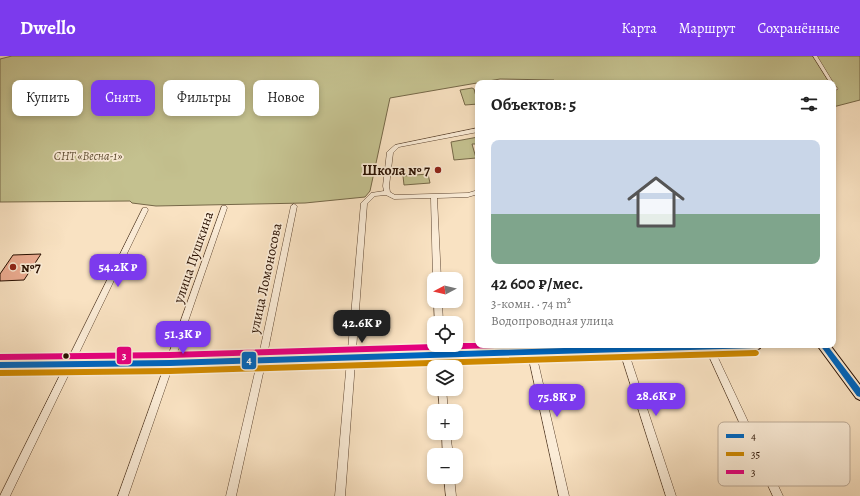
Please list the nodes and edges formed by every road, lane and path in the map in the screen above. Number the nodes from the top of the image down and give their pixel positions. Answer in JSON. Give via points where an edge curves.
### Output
{"nodes":[{"id":1,"x":815,"y":56,"type":"edge"},
{"id":2,"x":830,"y":80,"type":"edge"},
{"id":3,"x":475,"y":131,"type":"edge"},
{"id":4,"x":386,"y":190,"type":"junction"},
{"id":5,"x":475,"y":193,"type":"edge"},
{"id":6,"x":434,"y":196,"type":"junction"},
{"id":7,"x":294,"y":206,"type":"dead end"},
{"id":8,"x":224,"y":208,"type":"dead end"},
{"id":9,"x":146,"y":210,"type":"dead end"},
{"id":10,"x":437,"y":272,"type":"edge"},
{"id":11,"x":531,"y":348,"type":"edge"},
{"id":12,"x":622,"y":348,"type":"edge"},
{"id":13,"x":710,"y":348,"type":"edge"},
{"id":14,"x":825,"y":348,"type":"edge"},
{"id":15,"x":463,"y":349,"type":"edge"},
{"id":16,"x":427,"y":351,"type":"edge"},
{"id":17,"x":350,"y":358,"type":"junction"},
{"id":18,"x":261,"y":360,"type":"junction"},
{"id":19,"x":170,"y":363,"type":"junction"},
{"id":20,"x":69,"y":364,"type":"junction"},
{"id":21,"x":0,"y":365,"type":"edge"},
{"id":22,"x":860,"y":394,"type":"edge"},
{"id":23,"x":744,"y":422,"type":"edge"},
{"id":24,"x":450,"y":484,"type":"edge"},
{"id":25,"x":773,"y":486,"type":"edge"},
{"id":26,"x":5,"y":496,"type":"edge"},
{"id":27,"x":123,"y":496,"type":"edge"},
{"id":28,"x":231,"y":496,"type":"edge"},
{"id":29,"x":340,"y":496,"type":"edge"},
{"id":30,"x":451,"y":496,"type":"edge"},
{"id":31,"x":564,"y":496,"type":"edge"},
{"id":32,"x":671,"y":496,"type":"edge"},
{"id":33,"x":778,"y":496,"type":"edge"}],
"edges":[{"from":1,"to":2,"type":"street"},
{"from":3,"to":4,"type":"street","via":[[397,146],[390,152]]},
{"from":4,"to":6,"type":"street","via":[[394,196]]},
{"from":4,"to":17,"type":"street","via":[[373,194],[364,203]]},
{"from":5,"to":6,"type":"street"},
{"from":6,"to":10,"type":"street"},
{"from":7,"to":18,"type":"street","name":"улица Ломоносова"},
{"from":8,"to":19,"type":"street","name":"улица Пушкина"},
{"from":9,"to":20,"type":"street"},
{"from":11,"to":15,"type":"main road"},
{"from":11,"to":31,"type":"street"},
{"from":12,"to":32,"type":"street"},
{"from":13,"to":23,"type":"street"},
{"from":14,"to":22,"type":"main road"},
{"from":16,"to":17,"type":"main road"},
{"from":17,"to":18,"type":"main road"},
{"from":17,"to":29,"type":"street"},
{"from":18,"to":19,"type":"main road"},
{"from":18,"to":28,"type":"street","name":"улица Ломоносова"},
{"from":19,"to":20,"type":"main road"},
{"from":19,"to":27,"type":"street","name":"улица Пушкина"},
{"from":20,"to":21,"type":"main road"},
{"from":20,"to":26,"type":"street"},
{"from":24,"to":30,"type":"street"},
{"from":25,"to":33,"type":"street"}]}
